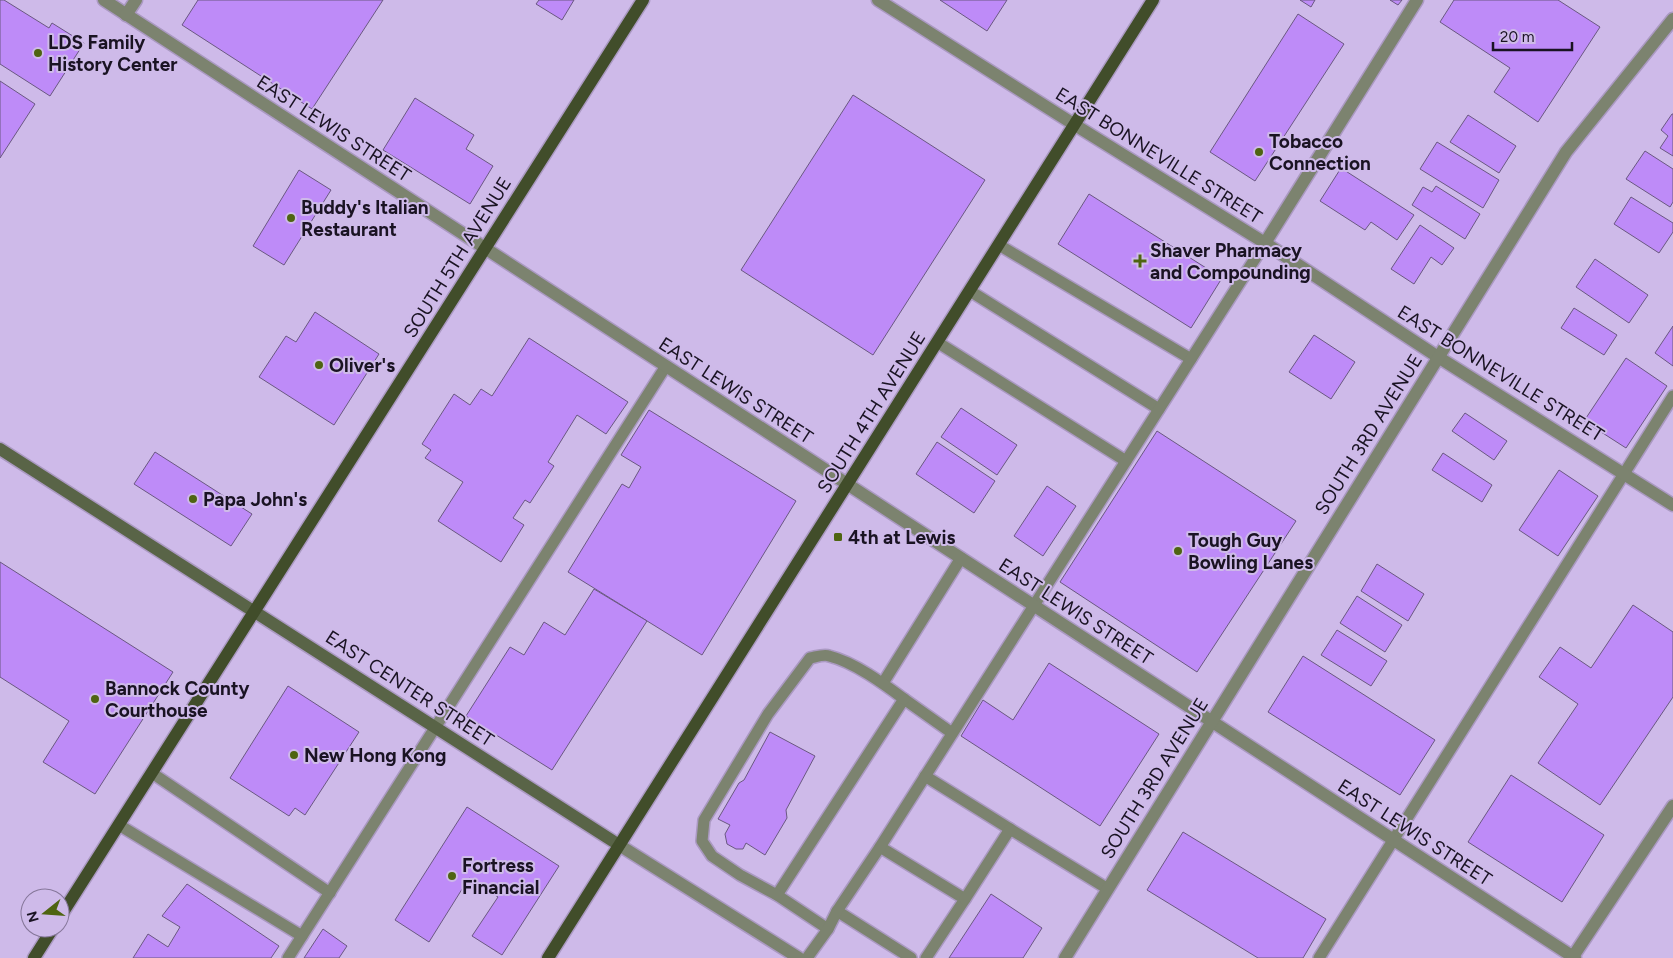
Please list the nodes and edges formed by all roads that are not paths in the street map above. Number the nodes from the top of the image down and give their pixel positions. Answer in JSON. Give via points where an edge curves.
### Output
{"nodes":[{"id":1,"x":104,"y":0,"type":"edge"},
{"id":2,"x":136,"y":0,"type":"edge"},
{"id":3,"x":643,"y":0,"type":"edge"},
{"id":4,"x":878,"y":0,"type":"edge"},
{"id":5,"x":1154,"y":0,"type":"edge"},
{"id":6,"x":1418,"y":0,"type":"edge"},
{"id":7,"x":126,"y":15,"type":"junction"},
{"id":8,"x":1673,"y":19,"type":"edge"},
{"id":9,"x":1074,"y":125,"type":"junction"},
{"id":10,"x":1265,"y":243,"type":"junction"},
{"id":11,"x":999,"y":245,"type":"junction"},
{"id":12,"x":485,"y":249,"type":"junction"},
{"id":13,"x":970,"y":292,"type":"junction"},
{"id":14,"x":937,"y":342,"type":"junction"},
{"id":15,"x":1438,"y":357,"type":"junction"},
{"id":16,"x":1191,"y":358,"type":"junction"},
{"id":17,"x":666,"y":366,"type":"junction"},
{"id":18,"x":1673,"y":396,"type":"edge"},
{"id":19,"x":1159,"y":409,"type":"junction"},
{"id":20,"x":0,"y":449,"type":"edge"},
{"id":21,"x":1126,"y":461,"type":"junction"},
{"id":22,"x":1625,"y":474,"type":"junction"},
{"id":23,"x":848,"y":484,"type":"junction"},
{"id":24,"x":1673,"y":505,"type":"edge"},
{"id":25,"x":961,"y":558,"type":"junction"},
{"id":26,"x":1034,"y":606,"type":"junction"},
{"id":27,"x":256,"y":611,"type":"junction"},
{"id":28,"x":883,"y":683,"type":"junction"},
{"id":29,"x":904,"y":699,"type":"junction"},
{"id":30,"x":1212,"y":722,"type":"junction"},
{"id":31,"x":436,"y":727,"type":"junction"},
{"id":32,"x":952,"y":733,"type":"junction"},
{"id":33,"x":152,"y":773,"type":"junction"},
{"id":34,"x":925,"y":776,"type":"junction"},
{"id":35,"x":1673,"y":806,"type":"edge"},
{"id":36,"x":119,"y":825,"type":"junction"},
{"id":37,"x":1010,"y":829,"type":"junction"},
{"id":38,"x":1394,"y":840,"type":"junction"},
{"id":39,"x":620,"y":845,"type":"junction"},
{"id":40,"x":880,"y":847,"type":"junction"},
{"id":41,"x":1108,"y":890,"type":"junction"},
{"id":42,"x":330,"y":893,"type":"junction"},
{"id":43,"x":777,"y":895,"type":"junction"},
{"id":44,"x":965,"y":900,"type":"junction"},
{"id":45,"x":70,"y":901,"type":"edge"},
{"id":46,"x":837,"y":911,"type":"junction"},
{"id":47,"x":828,"y":929,"type":"junction"},
{"id":48,"x":302,"y":936,"type":"junction"},
{"id":49,"x":47,"y":938,"type":"edge"},
{"id":50,"x":1573,"y":957,"type":"edge"},
{"id":51,"x":34,"y":958,"type":"edge"},
{"id":52,"x":288,"y":958,"type":"edge"},
{"id":53,"x":548,"y":958,"type":"edge"},
{"id":54,"x":799,"y":958,"type":"edge"},
{"id":55,"x":808,"y":958,"type":"edge"},
{"id":56,"x":911,"y":958,"type":"edge"},
{"id":57,"x":926,"y":958,"type":"edge"},
{"id":58,"x":1065,"y":958,"type":"edge"},
{"id":59,"x":1319,"y":958,"type":"edge"}],
"edges":[{"from":1,"to":7,"type":"street","name":"EAST LEWIS STREET"},
{"from":2,"to":7,"type":"street"},
{"from":3,"to":12,"type":"main road","name":"SOUTH 5TH AVENUE"},
{"from":4,"to":9,"type":"street","name":"EAST BONNEVILLE STREET"},
{"from":5,"to":9,"type":"main road","name":"SOUTH 4TH AVENUE"},
{"from":6,"to":10,"type":"street"},
{"from":7,"to":12,"type":"street","name":"EAST LEWIS STREET"},
{"from":8,"to":15,"type":"street","name":"SOUTH 3RD AVENUE","via":[[1566,152]]},
{"from":9,"to":10,"type":"street","name":"EAST BONNEVILLE STREET"},
{"from":9,"to":11,"type":"main road","name":"SOUTH 4TH AVENUE"},
{"from":10,"to":15,"type":"street","name":"EAST BONNEVILLE STREET"},
{"from":10,"to":16,"type":"lane"},
{"from":11,"to":13,"type":"main road","name":"SOUTH 4TH AVENUE"},
{"from":11,"to":16,"type":"lane"},
{"from":12,"to":17,"type":"street","name":"EAST LEWIS STREET"},
{"from":12,"to":27,"type":"main road","name":"SOUTH 5TH AVENUE"},
{"from":13,"to":14,"type":"main road","name":"SOUTH 4TH AVENUE"},
{"from":13,"to":19,"type":"lane"},
{"from":14,"to":21,"type":"lane"},
{"from":14,"to":23,"type":"main road","name":"SOUTH 4TH AVENUE"},
{"from":15,"to":22,"type":"street","name":"EAST BONNEVILLE STREET"},
{"from":15,"to":30,"type":"street","name":"SOUTH 3RD AVENUE"},
{"from":16,"to":19,"type":"lane"},
{"from":17,"to":23,"type":"street","name":"EAST LEWIS STREET"},
{"from":17,"to":31,"type":"lane"},
{"from":18,"to":22,"type":"lane"},
{"from":19,"to":21,"type":"lane"},
{"from":20,"to":27,"type":"main road","name":"EAST CENTER STREET"},
{"from":21,"to":26,"type":"lane"},
{"from":22,"to":24,"type":"street","name":"EAST BONNEVILLE STREET"},
{"from":22,"to":38,"type":"lane"},
{"from":23,"to":25,"type":"street","name":"EAST LEWIS STREET"},
{"from":23,"to":39,"type":"main road","name":"SOUTH 4TH AVENUE"},
{"from":25,"to":26,"type":"street","name":"EAST LEWIS STREET"},
{"from":25,"to":28,"type":"lane"},
{"from":26,"to":30,"type":"street","name":"EAST LEWIS STREET"},
{"from":26,"to":32,"type":"lane"},
{"from":27,"to":31,"type":"main road","name":"EAST CENTER STREET"},
{"from":27,"to":33,"type":"main road","name":"SOUTH 5TH AVENUE"},
{"from":28,"to":29,"type":"lane"},
{"from":28,"to":43,"type":"lane","via":[[828,655],[810,658],[768,714],[704,820],[702,841],[712,856]]},
{"from":29,"to":32,"type":"lane"},
{"from":29,"to":43,"type":"lane"},
{"from":30,"to":38,"type":"street","name":"EAST LEWIS STREET"},
{"from":30,"to":41,"type":"street","name":"SOUTH 3RD AVENUE"},
{"from":31,"to":39,"type":"main road","name":"EAST CENTER STREET"},
{"from":31,"to":42,"type":"lane"},
{"from":32,"to":34,"type":"lane"},
{"from":33,"to":36,"type":"main road","name":"SOUTH 5TH AVENUE"},
{"from":33,"to":42,"type":"lane"},
{"from":34,"to":37,"type":"lane"},
{"from":34,"to":40,"type":"lane"},
{"from":35,"to":50,"type":"street"},
{"from":36,"to":45,"type":"main road","name":"SOUTH 5TH AVENUE"},
{"from":36,"to":48,"type":"lane"},
{"from":37,"to":41,"type":"lane"},
{"from":37,"to":44,"type":"lane"},
{"from":38,"to":50,"type":"street","name":"EAST LEWIS STREET"},
{"from":38,"to":59,"type":"lane"},
{"from":39,"to":53,"type":"main road","name":"SOUTH 4TH AVENUE"},
{"from":39,"to":54,"type":"street","name":"EAST CENTER STREET"},
{"from":40,"to":44,"type":"lane"},
{"from":40,"to":46,"type":"lane"},
{"from":41,"to":58,"type":"street","name":"SOUTH 3RD AVENUE"},
{"from":42,"to":48,"type":"lane"},
{"from":43,"to":47,"type":"lane"},
{"from":44,"to":57,"type":"lane"},
{"from":46,"to":47,"type":"lane"},
{"from":46,"to":56,"type":"lane"},
{"from":47,"to":55,"type":"lane"},
{"from":48,"to":52,"type":"lane"},
{"from":49,"to":51,"type":"main road"}]}
